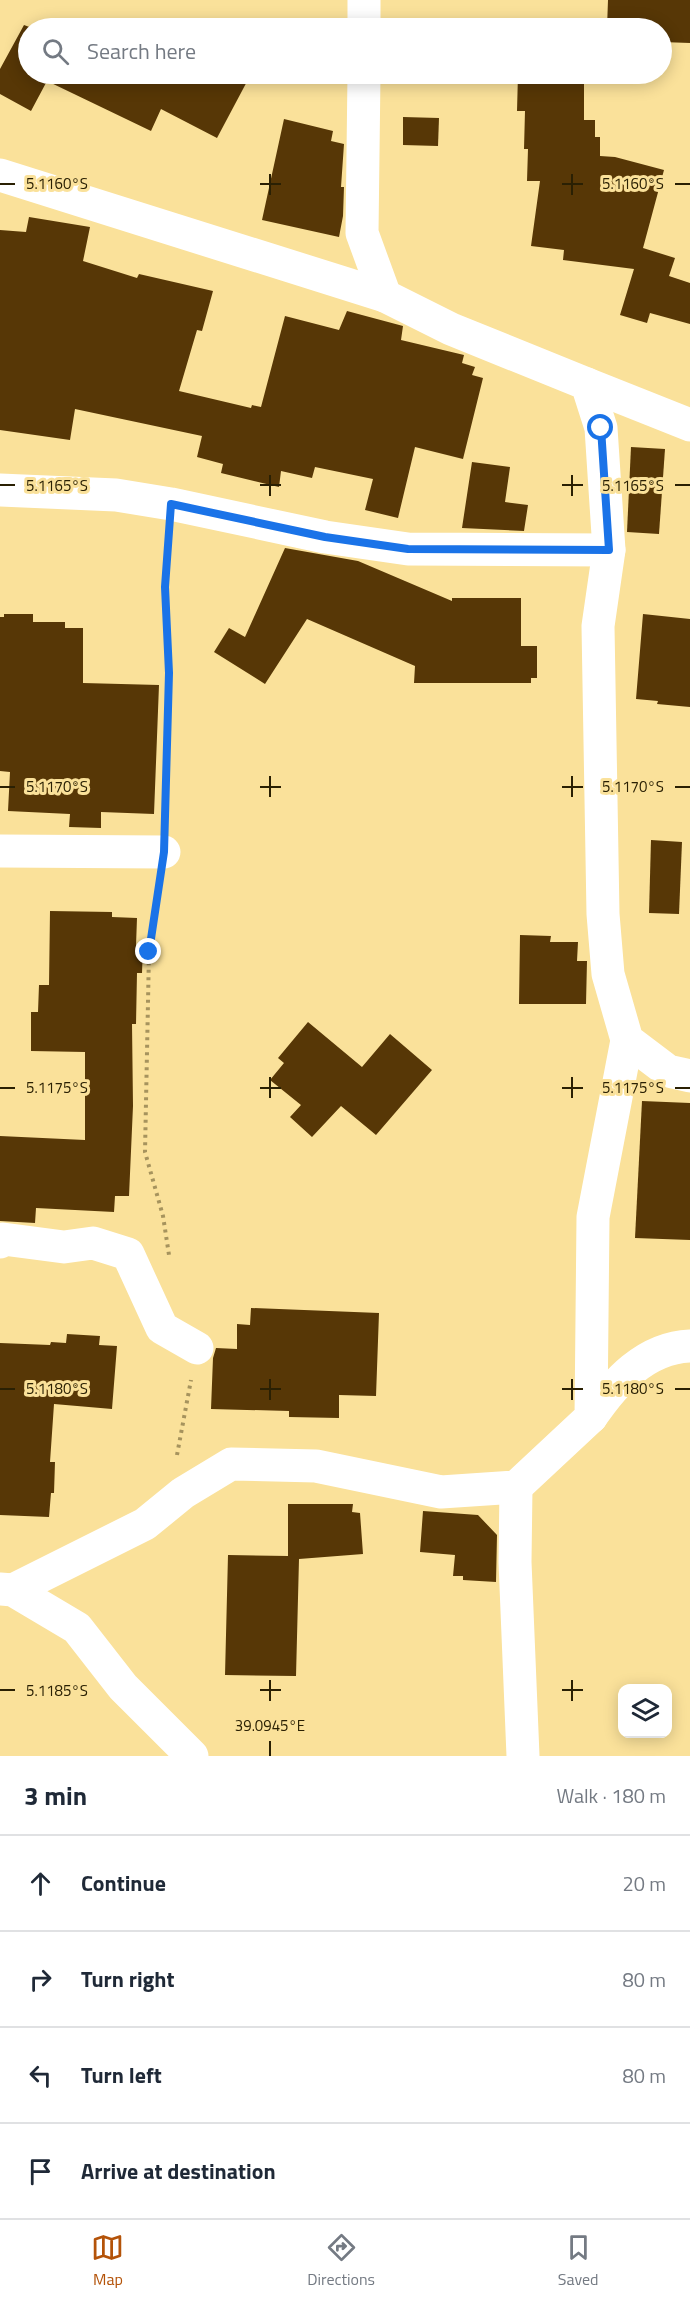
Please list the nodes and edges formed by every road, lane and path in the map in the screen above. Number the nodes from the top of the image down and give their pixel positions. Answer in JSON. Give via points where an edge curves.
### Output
{"nodes":[{"id":1,"x":364,"y":0,"type":"edge"},
{"id":2,"x":364,"y":18,"type":"edge"},
{"id":3,"x":364,"y":84,"type":"edge"},
{"id":4,"x":0,"y":175,"type":"edge"},
{"id":5,"x":385,"y":296,"type":"junction"},
{"id":6,"x":587,"y":384,"type":"junction"},
{"id":7,"x":690,"y":425,"type":"edge"},
{"id":8,"x":0,"y":490,"type":"edge"},
{"id":9,"x":171,"y":504,"type":"junction"},
{"id":10,"x":609,"y":550,"type":"junction"},
{"id":11,"x":0,"y":851,"type":"edge"},
{"id":12,"x":164,"y":852,"type":"junction"},
{"id":13,"x":627,"y":1040,"type":"junction"},
{"id":14,"x":690,"y":1076,"type":"edge"},
{"id":15,"x":0,"y":1242,"type":"edge"},
{"id":16,"x":171,"y":1262,"type":"dead end"},
{"id":17,"x":690,"y":1346,"type":"edge"},
{"id":18,"x":197,"y":1348,"type":"joint"},
{"id":19,"x":591,"y":1417,"type":"junction"},
{"id":20,"x":176,"y":1458,"type":"dead end"},
{"id":21,"x":516,"y":1487,"type":"junction"},
{"id":22,"x":7,"y":1590,"type":"edge"},
{"id":23,"x":192,"y":1756,"type":"edge"},
{"id":24,"x":523,"y":1756,"type":"edge"}],
"edges":[{"from":1,"to":2,"type":"street"},
{"from":3,"to":5,"type":"street","via":[[362,233]]},
{"from":4,"to":5,"type":"street"},
{"from":5,"to":6,"type":"street","via":[[451,329]]},
{"from":6,"to":7,"type":"street"},
{"from":6,"to":10,"type":"street","via":[[601,428]]},
{"from":8,"to":9,"type":"street","via":[[116,495]]},
{"from":9,"to":10,"type":"street","via":[[325,537],[408,549]]},
{"from":9,"to":12,"type":"path","via":[[165,587],[169,673]]},
{"from":10,"to":13,"type":"street","via":[[598,626],[603,914],[608,974]]},
{"from":11,"to":12,"type":"street"},
{"from":12,"to":16,"type":"path","via":[[149,952],[145,1152]]},
{"from":13,"to":14,"type":"street","via":[[668,1071]]},
{"from":13,"to":19,"type":"street","via":[[593,1217]]},
{"from":15,"to":18,"type":"street","via":[[3,1239],[64,1247],[93,1243],[129,1254],[162,1328]]},
{"from":17,"to":19,"type":"street","via":[[654,1353],[609,1391]]},
{"from":18,"to":20,"type":"path"},
{"from":19,"to":21,"type":"street"},
{"from":21,"to":22,"type":"street","via":[[441,1492],[316,1466],[231,1464],[183,1493],[145,1524]]},
{"from":21,"to":24,"type":"street"},
{"from":22,"to":23,"type":"street","via":[[77,1628],[123,1687]]}]}
